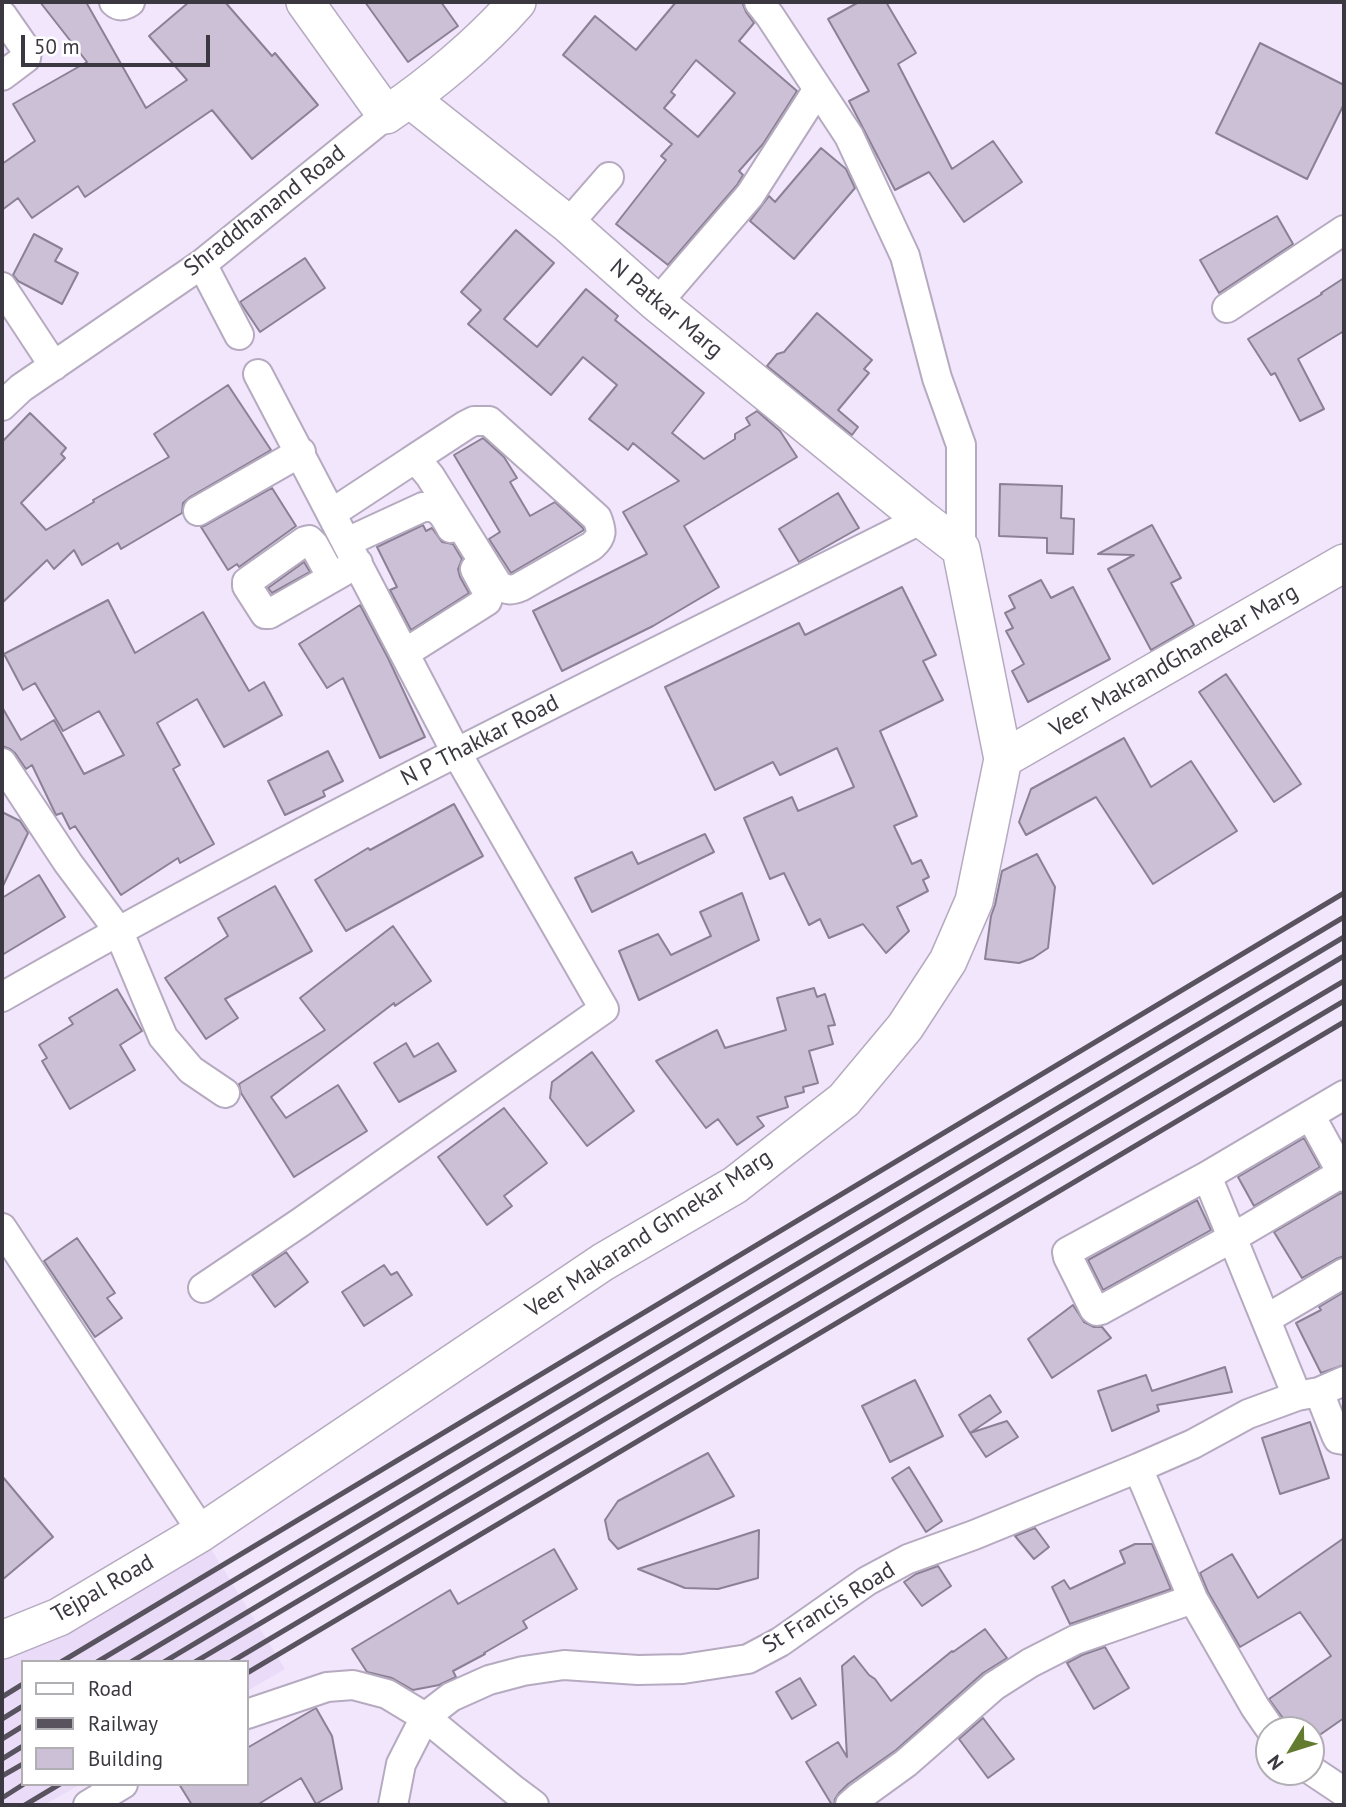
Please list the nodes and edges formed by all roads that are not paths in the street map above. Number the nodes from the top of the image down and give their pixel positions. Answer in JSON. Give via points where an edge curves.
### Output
{"nodes":[{"id":1,"x":114,"y":2,"type":"edge"},
{"id":2,"x":130,"y":2,"type":"edge"},
{"id":3,"x":306,"y":2,"type":"edge"},
{"id":4,"x":517,"y":2,"type":"edge"},
{"id":5,"x":759,"y":2,"type":"edge"},
{"id":6,"x":2,"y":15,"type":"edge"},
{"id":7,"x":2,"y":76,"type":"edge"},
{"id":8,"x":818,"y":89,"type":"junction"},
{"id":9,"x":398,"y":107,"type":"junction"},
{"id":10,"x":609,"y":177,"type":"dead end"},
{"id":11,"x":568,"y":224,"type":"junction"},
{"id":12,"x":1344,"y":230,"type":"edge"},
{"id":13,"x":202,"y":264,"type":"junction"},
{"id":14,"x":2,"y":288,"type":"edge"},
{"id":15,"x":657,"y":303,"type":"junction"},
{"id":16,"x":1227,"y":308,"type":"dead end"},
{"id":17,"x":239,"y":335,"type":"dead end"},
{"id":18,"x":54,"y":366,"type":"junction"},
{"id":19,"x":258,"y":374,"type":"dead end"},
{"id":20,"x":2,"y":406,"type":"edge"},
{"id":21,"x":300,"y":452,"type":"junction"},
{"id":22,"x":411,"y":461,"type":"junction"},
{"id":23,"x":198,"y":511,"type":"dead end"},
{"id":24,"x":332,"y":513,"type":"junction"},
{"id":25,"x":922,"y":519,"type":"junction"},
{"id":26,"x":356,"y":547,"type":"junction"},
{"id":27,"x":961,"y":549,"type":"junction"},
{"id":28,"x":1344,"y":563,"type":"edge"},
{"id":29,"x":332,"y":578,"type":"dead end"},
{"id":30,"x":411,"y":650,"type":"junction"},
{"id":31,"x":456,"y":752,"type":"junction"},
{"id":32,"x":1003,"y":759,"type":"junction"},
{"id":33,"x":2,"y":763,"type":"edge"},
{"id":34,"x":118,"y":930,"type":"junction"},
{"id":35,"x":2,"y":997,"type":"edge"},
{"id":36,"x":225,"y":1093,"type":"dead end"},
{"id":37,"x":1344,"y":1095,"type":"edge"},
{"id":38,"x":1310,"y":1115,"type":"junction"},
{"id":39,"x":1343,"y":1175,"type":"edge"},
{"id":40,"x":1207,"y":1176,"type":"junction"},
{"id":41,"x":2,"y":1228,"type":"edge"},
{"id":42,"x":1232,"y":1237,"type":"junction"},
{"id":43,"x":1344,"y":1273,"type":"edge"},
{"id":44,"x":202,"y":1288,"type":"dead end"},
{"id":45,"x":1266,"y":1320,"type":"junction"},
{"id":46,"x":1320,"y":1390,"type":"edge"},
{"id":47,"x":1344,"y":1440,"type":"edge"},
{"id":48,"x":1138,"y":1468,"type":"junction"},
{"id":49,"x":202,"y":1532,"type":"junction"},
{"id":50,"x":1193,"y":1600,"type":"junction"},
{"id":51,"x":2,"y":1640,"type":"edge"},
{"id":52,"x":248,"y":1714,"type":"edge"},
{"id":53,"x":1261,"y":1716,"type":"edge"},
{"id":54,"x":425,"y":1717,"type":"junction"},
{"id":55,"x":1325,"y":1779,"type":"edge"},
{"id":56,"x":120,"y":1786,"type":"edge"},
{"id":57,"x":1344,"y":1792,"type":"edge"},
{"id":58,"x":88,"y":1805,"type":"edge"},
{"id":59,"x":393,"y":1805,"type":"edge"},
{"id":60,"x":534,"y":1805,"type":"edge"},
{"id":61,"x":850,"y":1805,"type":"edge"}],
"edges":[{"from":1,"to":2,"type":"street","via":[[122,6]]},
{"from":3,"to":9,"type":"street","name":"N Patkar Marg"},
{"from":4,"to":9,"type":"street","name":"Shraddhanand Road"},
{"from":5,"to":8,"type":"street"},
{"from":6,"to":7,"type":"street","via":[[27,51],[26,58]]},
{"from":8,"to":15,"type":"street","via":[[750,195]]},
{"from":8,"to":27,"type":"street","via":[[849,136],[905,256],[937,378],[961,445]]},
{"from":9,"to":11,"type":"street","name":"N Patkar Marg"},
{"from":9,"to":13,"type":"street","name":"Shraddhanand Road"},
{"from":10,"to":11,"type":"street"},
{"from":11,"to":15,"type":"street","name":"N Patkar Marg"},
{"from":12,"to":16,"type":"street"},
{"from":13,"to":17,"type":"street"},
{"from":13,"to":18,"type":"street","name":"Shraddhanand Road"},
{"from":14,"to":18,"type":"street"},
{"from":15,"to":25,"type":"street","name":"N Patkar Marg"},
{"from":18,"to":20,"type":"street","name":"Shraddhanand Road"},
{"from":19,"to":21,"type":"street"},
{"from":21,"to":23,"type":"street"},
{"from":21,"to":24,"type":"street"},
{"from":22,"to":22,"type":"street","via":[[430,476],[498,585],[506,590],[520,587],[599,540],[597,518],[489,421],[466,425]]},
{"from":22,"to":24,"type":"street"},
{"from":24,"to":26,"type":"street"},
{"from":25,"to":27,"type":"street"},
{"from":25,"to":31,"type":"street","name":"N P Thakkar Road"},
{"from":26,"to":29,"type":"street"},
{"from":26,"to":30,"type":"street"},
{"from":26,"to":30,"type":"street","via":[[423,507],[437,508],[489,595],[482,606]]},
{"from":27,"to":32,"type":"street"},
{"from":28,"to":32,"type":"street","name":"Veer MakrandGhanekar Marg"},
{"from":30,"to":31,"type":"street"},
{"from":31,"to":34,"type":"street","name":"N P Thakkar Road"},
{"from":31,"to":44,"type":"street","via":[[604,1009]]},
{"from":32,"to":49,"type":"street","name":"Veer Makarand Ghnekar Marg","via":[[974,901],[948,961],[905,1027],[844,1100],[736,1185],[603,1262]]},
{"from":33,"to":34,"type":"street"},
{"from":34,"to":35,"type":"street","name":"N P Thakkar Road"},
{"from":34,"to":36,"type":"street","via":[[163,1037],[191,1070]]},
{"from":37,"to":38,"type":"street"},
{"from":38,"to":39,"type":"street"},
{"from":38,"to":40,"type":"street"},
{"from":39,"to":42,"type":"street"},
{"from":40,"to":42,"type":"street"},
{"from":40,"to":42,"type":"street","via":[[1069,1250],[1068,1256],[1097,1311]]},
{"from":41,"to":49,"type":"street"},
{"from":42,"to":45,"type":"street"},
{"from":43,"to":45,"type":"street"},
{"from":45,"to":46,"type":"street"},
{"from":46,"to":47,"type":"street","via":[[1336,1435]]},
{"from":46,"to":48,"type":"street","name":"St Francis Road","via":[[1248,1414]]},
{"from":48,"to":50,"type":"street"},
{"from":48,"to":54,"type":"street","name":"St Francis Road","via":[[908,1559],[748,1658],[683,1669],[564,1665],[523,1671],[451,1697]]},
{"from":49,"to":51,"type":"street","name":"Tejpal Road","via":[[59,1617]]},
{"from":50,"to":53,"type":"street"},
{"from":50,"to":61,"type":"street","via":[[1075,1640],[1030,1663],[994,1686]]},
{"from":52,"to":54,"type":"street","via":[[327,1687],[353,1685],[387,1694]]},
{"from":54,"to":59,"type":"street","via":[[401,1764]]},
{"from":54,"to":60,"type":"street"},
{"from":55,"to":57,"type":"street"},
{"from":56,"to":58,"type":"street"}]}
